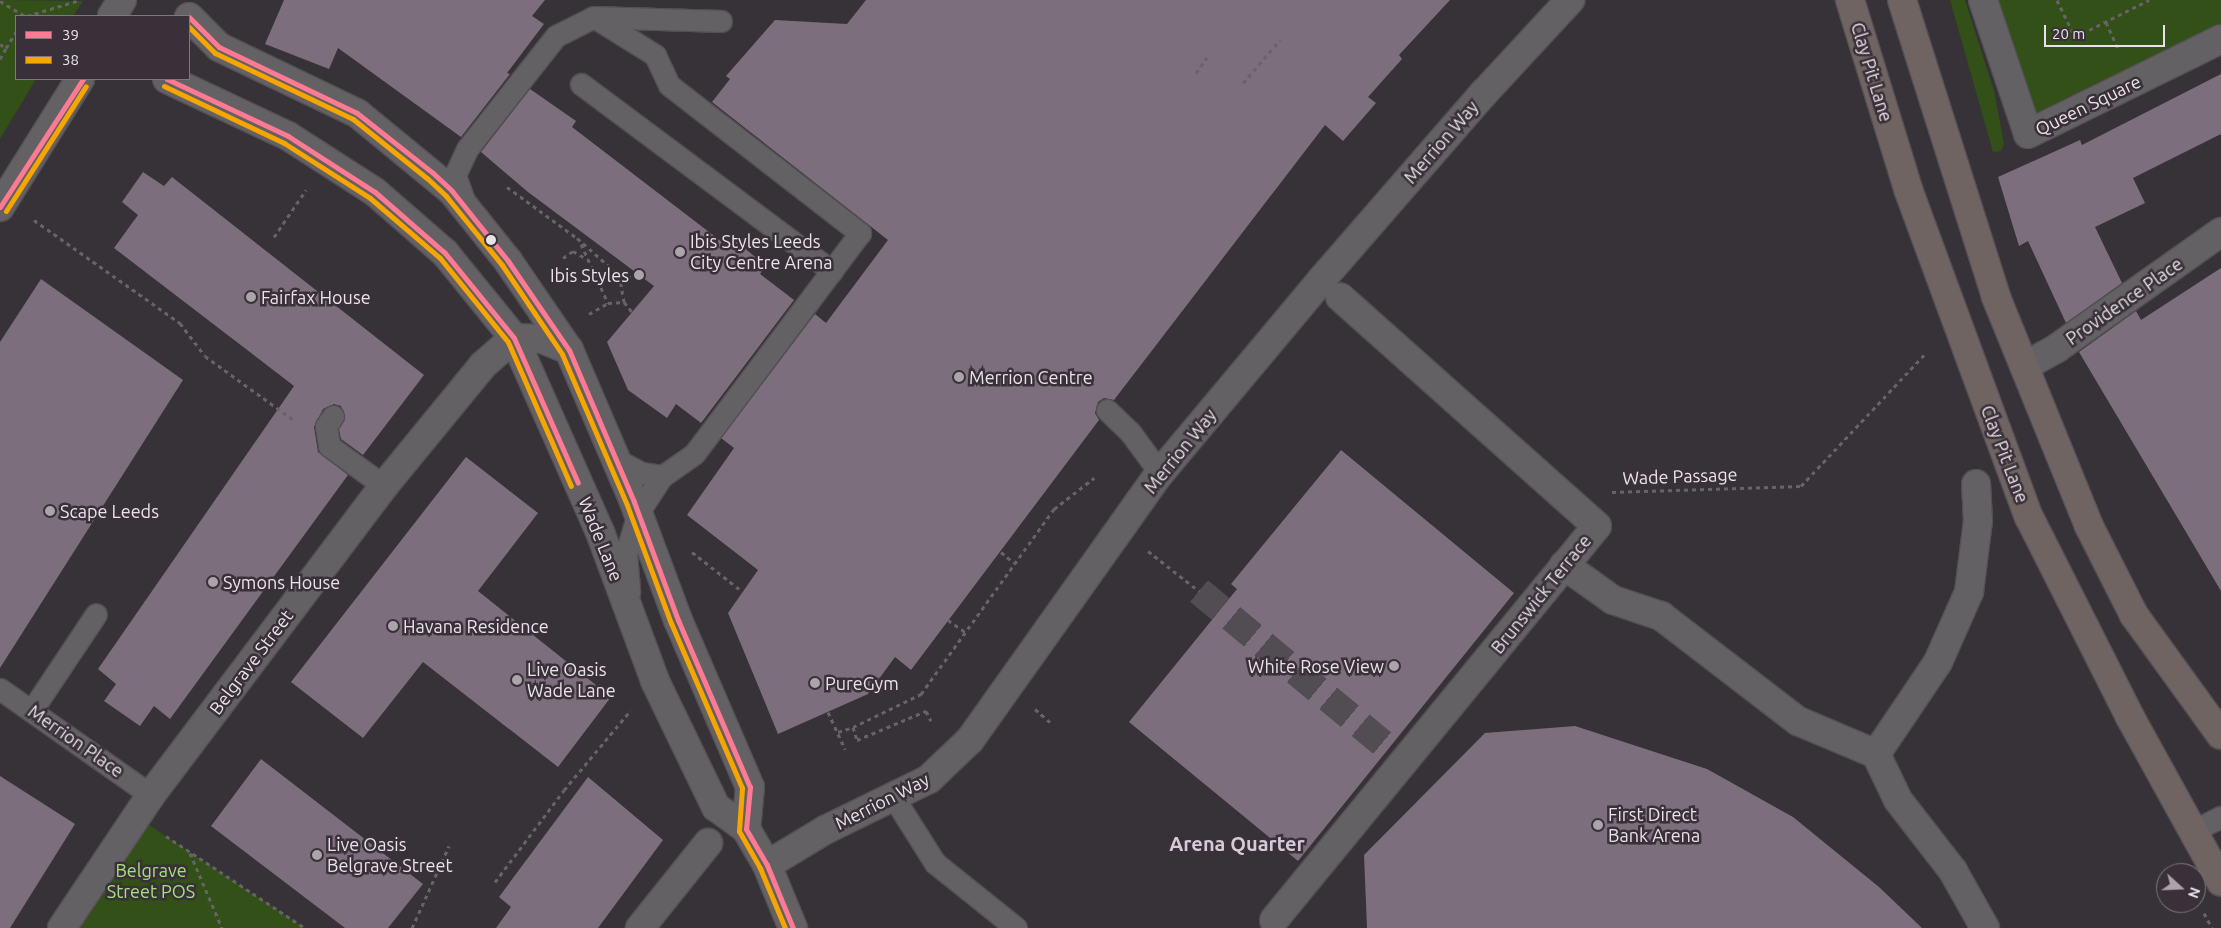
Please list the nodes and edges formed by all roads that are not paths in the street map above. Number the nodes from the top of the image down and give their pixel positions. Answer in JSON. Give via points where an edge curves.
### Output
{"nodes":[{"id":1,"x":122,"y":0,"type":"edge"},
{"id":2,"x":180,"y":0,"type":"edge"},
{"id":3,"x":1570,"y":0,"type":"edge"},
{"id":4,"x":1850,"y":0,"type":"edge"},
{"id":5,"x":1902,"y":0,"type":"edge"},
{"id":6,"x":1983,"y":0,"type":"edge"},
{"id":7,"x":113,"y":15,"type":"edge"},
{"id":8,"x":188,"y":15,"type":"edge"},
{"id":9,"x":190,"y":17,"type":"edge"},
{"id":10,"x":594,"y":17,"type":"junction"},
{"id":11,"x":721,"y":21,"type":"dead end"},
{"id":12,"x":2221,"y":38,"type":"edge"},
{"id":13,"x":81,"y":80,"type":"edge"},
{"id":14,"x":169,"y":80,"type":"edge"},
{"id":15,"x":581,"y":84,"type":"dead end"},
{"id":16,"x":2,"y":203,"type":"edge"},
{"id":17,"x":468,"y":212,"type":"junction"},
{"id":18,"x":2221,"y":232,"type":"edge"},
{"id":19,"x":832,"y":271,"type":"junction"},
{"id":20,"x":1340,"y":297,"type":"dead end"},
{"id":21,"x":514,"y":338,"type":"junction"},
{"id":22,"x":569,"y":350,"type":"junction"},
{"id":23,"x":2025,"y":366,"type":"junction"},
{"id":24,"x":1107,"y":410,"type":"dead end"},
{"id":25,"x":333,"y":416,"type":"dead end"},
{"id":26,"x":615,"y":459,"type":"junction"},
{"id":27,"x":1160,"y":473,"type":"junction"},
{"id":28,"x":662,"y":476,"type":"junction"},
{"id":29,"x":1976,"y":484,"type":"dead end"},
{"id":30,"x":384,"y":486,"type":"junction"},
{"id":31,"x":638,"y":513,"type":"junction"},
{"id":32,"x":1564,"y":565,"type":"junction"},
{"id":33,"x":96,"y":614,"type":"dead end"},
{"id":34,"x":631,"y":616,"type":"junction"},
{"id":35,"x":0,"y":689,"type":"edge"},
{"id":36,"x":32,"y":710,"type":"junction"},
{"id":37,"x":2221,"y":734,"type":"edge"},
{"id":38,"x":1876,"y":754,"type":"junction"},
{"id":39,"x":151,"y":795,"type":"junction"},
{"id":40,"x":894,"y":798,"type":"junction"},
{"id":41,"x":2221,"y":817,"type":"edge"},
{"id":42,"x":746,"y":829,"type":"junction"},
{"id":43,"x":2193,"y":831,"type":"junction"},
{"id":44,"x":708,"y":843,"type":"dead end"},
{"id":45,"x":767,"y":865,"type":"junction"},
{"id":46,"x":2221,"y":882,"type":"edge"},
{"id":47,"x":1271,"y":924,"type":"edge"},
{"id":48,"x":62,"y":928,"type":"edge"},
{"id":49,"x":640,"y":928,"type":"edge"},
{"id":50,"x":793,"y":928,"type":"edge"},
{"id":51,"x":1016,"y":928,"type":"edge"},
{"id":52,"x":1985,"y":928,"type":"edge"}],
"edges":[{"from":1,"to":7,"type":"street"},
{"from":2,"to":8,"type":"street"},
{"from":3,"to":27,"type":"street","name":"Merrion Way","via":[[1484,92]]},
{"from":4,"to":43,"type":"highway","name":"Clay Pit Lane","via":[[1908,189],[2029,517],[2130,717]]},
{"from":5,"to":23,"type":"highway","via":[[1996,298]]},
{"from":6,"to":12,"type":"street","name":"Queen Square","via":[[2028,134]]},
{"from":9,"to":17,"type":"street","via":[[219,47],[356,113],[433,173]]},
{"from":10,"to":11,"type":"lane"},
{"from":10,"to":17,"type":"lane","via":[[556,36],[467,149],[455,175]]},
{"from":10,"to":19,"type":"lane","via":[[655,55],[669,85],[860,233]]},
{"from":13,"to":16,"type":"street"},
{"from":14,"to":21,"type":"street","name":"Wade Lane","via":[[288,136],[374,192],[445,253]]},
{"from":15,"to":19,"type":"lane"},
{"from":17,"to":22,"type":"street","via":[[508,261]]},
{"from":18,"to":23,"type":"street","name":"Providence Place","via":[[2057,348]]},
{"from":19,"to":28,"type":"lane","via":[[694,454]]},
{"from":20,"to":32,"type":"street","name":"Brunswick Terrace","via":[[1596,526]]},
{"from":21,"to":22,"type":"street","via":[[542,339]]},
{"from":21,"to":30,"type":"street","name":"Belgrave Street","via":[[483,365]]},
{"from":21,"to":34,"type":"street","name":"Wade Lane","via":[[600,532]]},
{"from":22,"to":26,"type":"street"},
{"from":23,"to":37,"type":"highway","via":[[2089,526],[2134,615]]},
{"from":24,"to":27,"type":"lane","via":[[1130,432]]},
{"from":25,"to":30,"type":"lane","via":[[326,426],[329,446]]},
{"from":26,"to":28,"type":"lane","via":[[641,472]]},
{"from":26,"to":31,"type":"street"},
{"from":27,"to":40,"type":"street","name":"Merrion Way","via":[[970,740],[929,779]]},
{"from":28,"to":31,"type":"lane"},
{"from":29,"to":38,"type":"street","via":[[1978,521],[1969,592],[1938,662]]},
{"from":30,"to":39,"type":"street","name":"Belgrave Street"},
{"from":31,"to":34,"type":"lane","via":[[626,554]]},
{"from":31,"to":42,"type":"street","via":[[678,620],[750,787]]},
{"from":32,"to":38,"type":"street","via":[[1613,600],[1661,616],[1798,721]]},
{"from":32,"to":47,"type":"street","name":"Brunswick Terrace"},
{"from":33,"to":36,"type":"lane"},
{"from":34,"to":42,"type":"street","name":"Wade Lane","via":[[655,681],[716,807]]},
{"from":35,"to":36,"type":"lane","name":"Merrion Place"},
{"from":36,"to":39,"type":"lane","name":"Merrion Place"},
{"from":38,"to":52,"type":"street","via":[[1898,800],[1953,871]]},
{"from":39,"to":48,"type":"street","name":"Belgrave Street"},
{"from":40,"to":45,"type":"street","name":"Merrion Way","via":[[825,830]]},
{"from":40,"to":51,"type":"lane","via":[[935,864]]},
{"from":41,"to":43,"type":"lane"},
{"from":42,"to":45,"type":"street","name":"Wade Lane"},
{"from":43,"to":46,"type":"highway","name":"Clay Pit Lane"},
{"from":44,"to":49,"type":"street"},
{"from":45,"to":50,"type":"street","name":"Wade Lane"}]}
